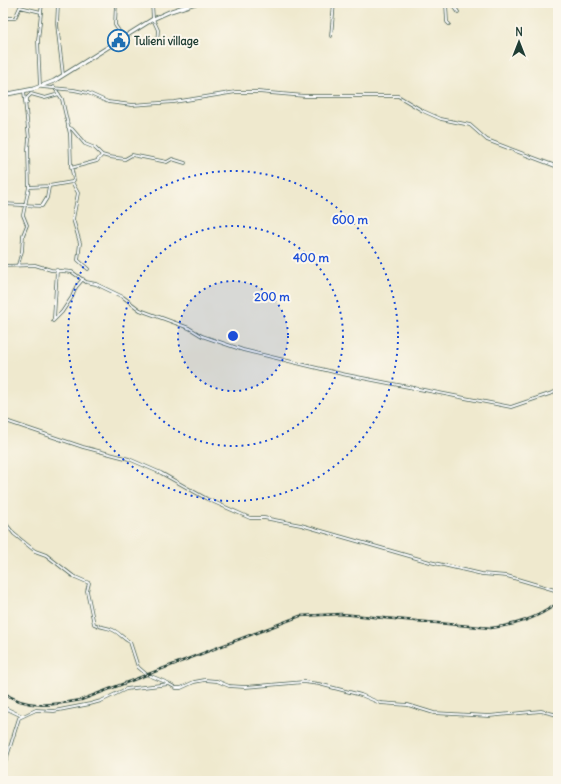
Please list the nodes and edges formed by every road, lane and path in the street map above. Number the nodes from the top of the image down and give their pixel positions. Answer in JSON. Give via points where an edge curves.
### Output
{"nodes":[{"id":1,"x":42,"y":3,"type":"edge"},
{"id":2,"x":58,"y":3,"type":"edge"},
{"id":3,"x":116,"y":3,"type":"edge"},
{"id":4,"x":152,"y":3,"type":"edge"},
{"id":5,"x":196,"y":3,"type":"edge"},
{"id":6,"x":334,"y":3,"type":"edge"},
{"id":7,"x":446,"y":3,"type":"edge"},
{"id":8,"x":452,"y":3,"type":"edge"},
{"id":9,"x":41,"y":12,"type":"junction"},
{"id":10,"x":458,"y":12,"type":"dead end"},
{"id":11,"x":3,"y":18,"type":"edge"},
{"id":12,"x":153,"y":19,"type":"junction"},
{"id":13,"x":449,"y":24,"type":"dead end"},
{"id":14,"x":331,"y":36,"type":"dead end"},
{"id":15,"x":123,"y":37,"type":"junction"},
{"id":16,"x":157,"y":44,"type":"dead end"},
{"id":17,"x":63,"y":75,"type":"junction"},
{"id":18,"x":41,"y":87,"type":"junction"},
{"id":19,"x":54,"y":87,"type":"junction"},
{"id":20,"x":61,"y":88,"type":"junction"},
{"id":21,"x":24,"y":91,"type":"junction"},
{"id":22,"x":60,"y":94,"type":"junction"},
{"id":23,"x":3,"y":95,"type":"edge"},
{"id":24,"x":26,"y":104,"type":"junction"},
{"id":25,"x":68,"y":127,"type":"junction"},
{"id":26,"x":102,"y":155,"type":"junction"},
{"id":27,"x":185,"y":163,"type":"dead end"},
{"id":28,"x":558,"y":167,"type":"edge"},
{"id":29,"x":71,"y":168,"type":"junction"},
{"id":30,"x":72,"y":182,"type":"junction"},
{"id":31,"x":49,"y":186,"type":"junction"},
{"id":32,"x":29,"y":187,"type":"junction"},
{"id":33,"x":3,"y":204,"type":"edge"},
{"id":34,"x":26,"y":205,"type":"junction"},
{"id":35,"x":18,"y":265,"type":"junction"},
{"id":36,"x":3,"y":266,"type":"edge"},
{"id":37,"x":88,"y":269,"type":"dead end"},
{"id":38,"x":57,"y":270,"type":"junction"},
{"id":39,"x":83,"y":279,"type":"junction"},
{"id":40,"x":558,"y":390,"type":"edge"},
{"id":41,"x":3,"y":420,"type":"edge"},
{"id":42,"x":3,"y":520,"type":"edge"},
{"id":43,"x":558,"y":591,"type":"edge"},
{"id":44,"x":169,"y":684,"type":"junction"},
{"id":45,"x":3,"y":707,"type":"edge"},
{"id":46,"x":558,"y":714,"type":"edge"},
{"id":47,"x":22,"y":716,"type":"junction"},
{"id":48,"x":3,"y":761,"type":"edge"}],
"edges":[{"from":1,"to":9,"type":"street"},
{"from":2,"to":17,"type":"street","via":[[56,24]]},
{"from":3,"to":15,"type":"street","via":[[115,25]]},
{"from":4,"to":12,"type":"street"},
{"from":5,"to":12,"type":"street"},
{"from":6,"to":14,"type":"street"},
{"from":7,"to":13,"type":"street"},
{"from":8,"to":10,"type":"street"},
{"from":9,"to":11,"type":"street","via":[[20,7],[15,18]]},
{"from":9,"to":18,"type":"street","via":[[38,55]]},
{"from":12,"to":15,"type":"street"},
{"from":12,"to":16,"type":"street","via":[[158,30]]},
{"from":15,"to":17,"type":"street"},
{"from":17,"to":18,"type":"street"},
{"from":18,"to":19,"type":"street"},
{"from":18,"to":21,"type":"street"},
{"from":19,"to":20,"type":"street"},
{"from":19,"to":22,"type":"street"},
{"from":20,"to":22,"type":"street"},
{"from":20,"to":28,"type":"street","via":[[88,93],[108,102],[132,105],[174,102],[236,92],[305,96],[398,96],[442,119],[470,125],[486,140]]},
{"from":21,"to":23,"type":"street"},
{"from":21,"to":24,"type":"street"},
{"from":22,"to":24,"type":"street","via":[[45,98],[31,94]]},
{"from":22,"to":25,"type":"street"},
{"from":24,"to":32,"type":"street"},
{"from":25,"to":26,"type":"street","via":[[85,144],[95,148]]},
{"from":25,"to":29,"type":"street"},
{"from":26,"to":27,"type":"street","via":[[116,159],[127,159],[132,155],[165,162],[172,159]]},
{"from":26,"to":29,"type":"street","via":[[97,161]]},
{"from":29,"to":30,"type":"street","via":[[74,180]]},
{"from":30,"to":31,"type":"street"},
{"from":30,"to":37,"type":"street","via":[[78,193],[73,219],[80,243],[78,260]]},
{"from":31,"to":32,"type":"street"},
{"from":31,"to":34,"type":"street","via":[[47,198],[42,206]]},
{"from":32,"to":34,"type":"street"},
{"from":33,"to":34,"type":"street"},
{"from":34,"to":35,"type":"street","via":[[23,216],[27,225]]},
{"from":35,"to":36,"type":"street"},
{"from":35,"to":38,"type":"street","via":[[34,264]]},
{"from":38,"to":39,"type":"street","via":[[72,272]]},
{"from":38,"to":39,"type":"street","via":[[53,320],[62,312]]},
{"from":39,"to":40,"type":"street","via":[[112,291],[140,310],[189,328],[202,336],[292,363],[511,407]]},
{"from":41,"to":43,"type":"street","via":[[129,459],[250,518],[272,519],[301,525],[428,561],[482,574],[508,576]]},
{"from":42,"to":44,"type":"street","via":[[14,535],[34,551],[48,556],[73,576],[89,583],[88,592],[94,624],[113,630],[130,642],[138,667],[146,674]]},
{"from":44,"to":46,"type":"street","via":[[178,688],[205,680],[245,687],[311,683],[342,689],[380,703],[408,705],[432,713],[489,716],[541,712]]},
{"from":44,"to":47,"type":"street","via":[[126,689],[90,704],[51,711],[36,710]]},
{"from":45,"to":47,"type":"street"},
{"from":47,"to":48,"type":"street","via":[[17,721],[6,760]]}]}
